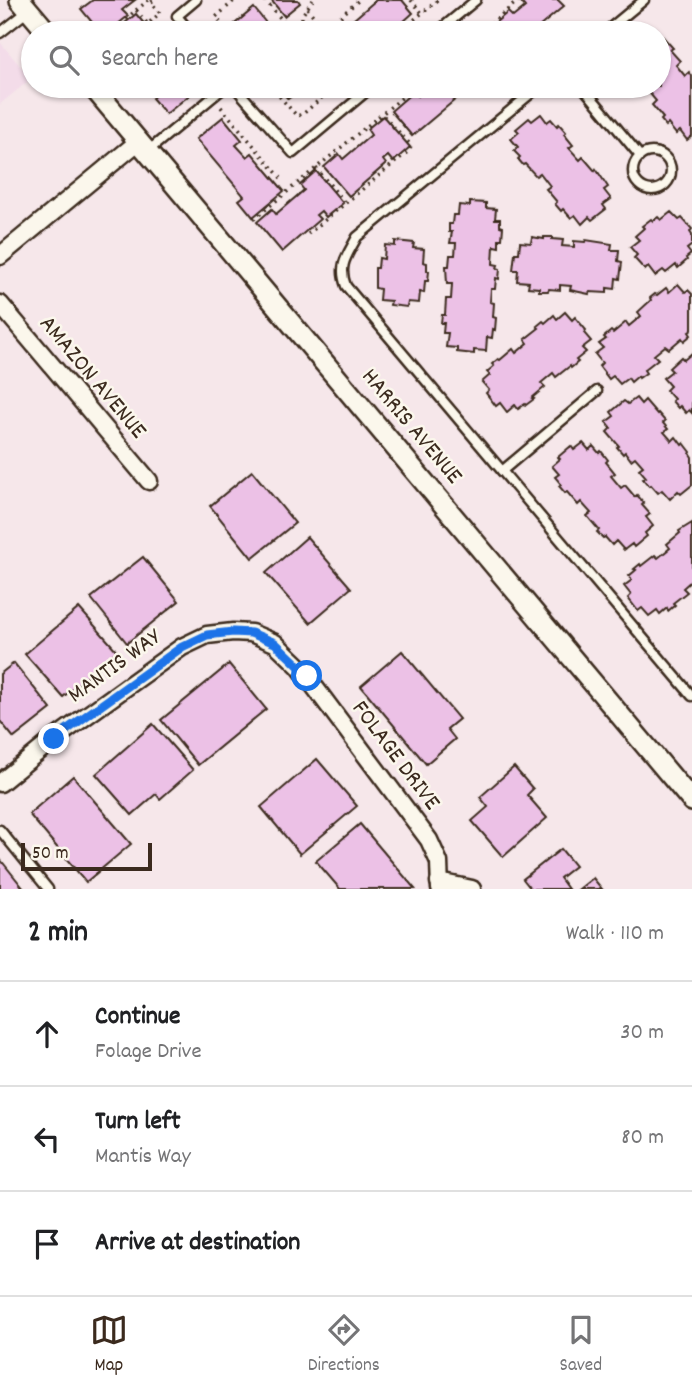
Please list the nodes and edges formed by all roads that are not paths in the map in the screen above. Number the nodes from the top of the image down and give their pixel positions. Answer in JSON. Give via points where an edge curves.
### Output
{"nodes":[{"id":1,"x":196,"y":0,"type":"edge"},
{"id":2,"x":476,"y":0,"type":"edge"},
{"id":3,"x":644,"y":0,"type":"edge"},
{"id":4,"x":24,"y":5,"type":"edge"},
{"id":5,"x":38,"y":21,"type":"edge"},
{"id":6,"x":181,"y":21,"type":"edge"},
{"id":7,"x":451,"y":21,"type":"edge"},
{"id":8,"x":619,"y":21,"type":"edge"},
{"id":9,"x":0,"y":33,"type":"edge"},
{"id":10,"x":102,"y":98,"type":"edge"},
{"id":11,"x":211,"y":98,"type":"edge"},
{"id":12,"x":245,"y":98,"type":"edge"},
{"id":13,"x":359,"y":98,"type":"edge"},
{"id":14,"x":525,"y":98,"type":"edge"},
{"id":15,"x":592,"y":98,"type":"edge"},
{"id":16,"x":144,"y":146,"type":"junction"},
{"id":17,"x":640,"y":156,"type":"junction"},
{"id":18,"x":0,"y":256,"type":"edge"},
{"id":19,"x":0,"y":303,"type":"edge"},
{"id":20,"x":597,"y":391,"type":"dead end"},
{"id":21,"x":502,"y":471,"type":"junction"},
{"id":22,"x":149,"y":481,"type":"dead end"},
{"id":23,"x":233,"y":632,"type":"joint"},
{"id":24,"x":692,"y":696,"type":"edge"},
{"id":25,"x":0,"y":783,"type":"edge"},
{"id":26,"x":692,"y":801,"type":"edge"},
{"id":27,"x":0,"y":830,"type":"edge"},
{"id":28,"x":440,"y":886,"type":"edge"},
{"id":29,"x":48,"y":889,"type":"edge"},
{"id":30,"x":472,"y":889,"type":"edge"}],
"edges":[{"from":1,"to":6,"type":"lane","via":[[177,16]]},
{"from":2,"to":7,"type":"lane"},
{"from":3,"to":8,"type":"lane"},
{"from":4,"to":5,"type":"street"},
{"from":4,"to":9,"type":"lane"},
{"from":10,"to":16,"type":"street","name":"HARRIS AVENUE"},
{"from":11,"to":16,"type":"lane"},
{"from":12,"to":13,"type":"lane","via":[[293,153]]},
{"from":14,"to":21,"type":"lane","via":[[357,237],[342,265],[346,286]]},
{"from":15,"to":17,"type":"lane"},
{"from":16,"to":18,"type":"street"},
{"from":16,"to":26,"type":"street","name":"HARRIS AVENUE"},
{"from":17,"to":17,"type":"lane","via":[[632,169],[637,184],[650,191],[664,187],[672,173],[667,159],[654,152]]},
{"from":19,"to":22,"type":"street","name":"AMAZON AVENUE"},
{"from":20,"to":21,"type":"lane"},
{"from":21,"to":24,"type":"lane"},
{"from":23,"to":25,"type":"street","name":"MANTIS WAY","via":[[207,635],[182,647]]},
{"from":23,"to":28,"type":"street","name":"FOLAGE DRIVE","via":[[251,633],[275,643],[299,666],[429,840],[439,862]]},
{"from":27,"to":29,"type":"lane"},
{"from":28,"to":30,"type":"street","name":"FOLAGE DRIVE"}]}
